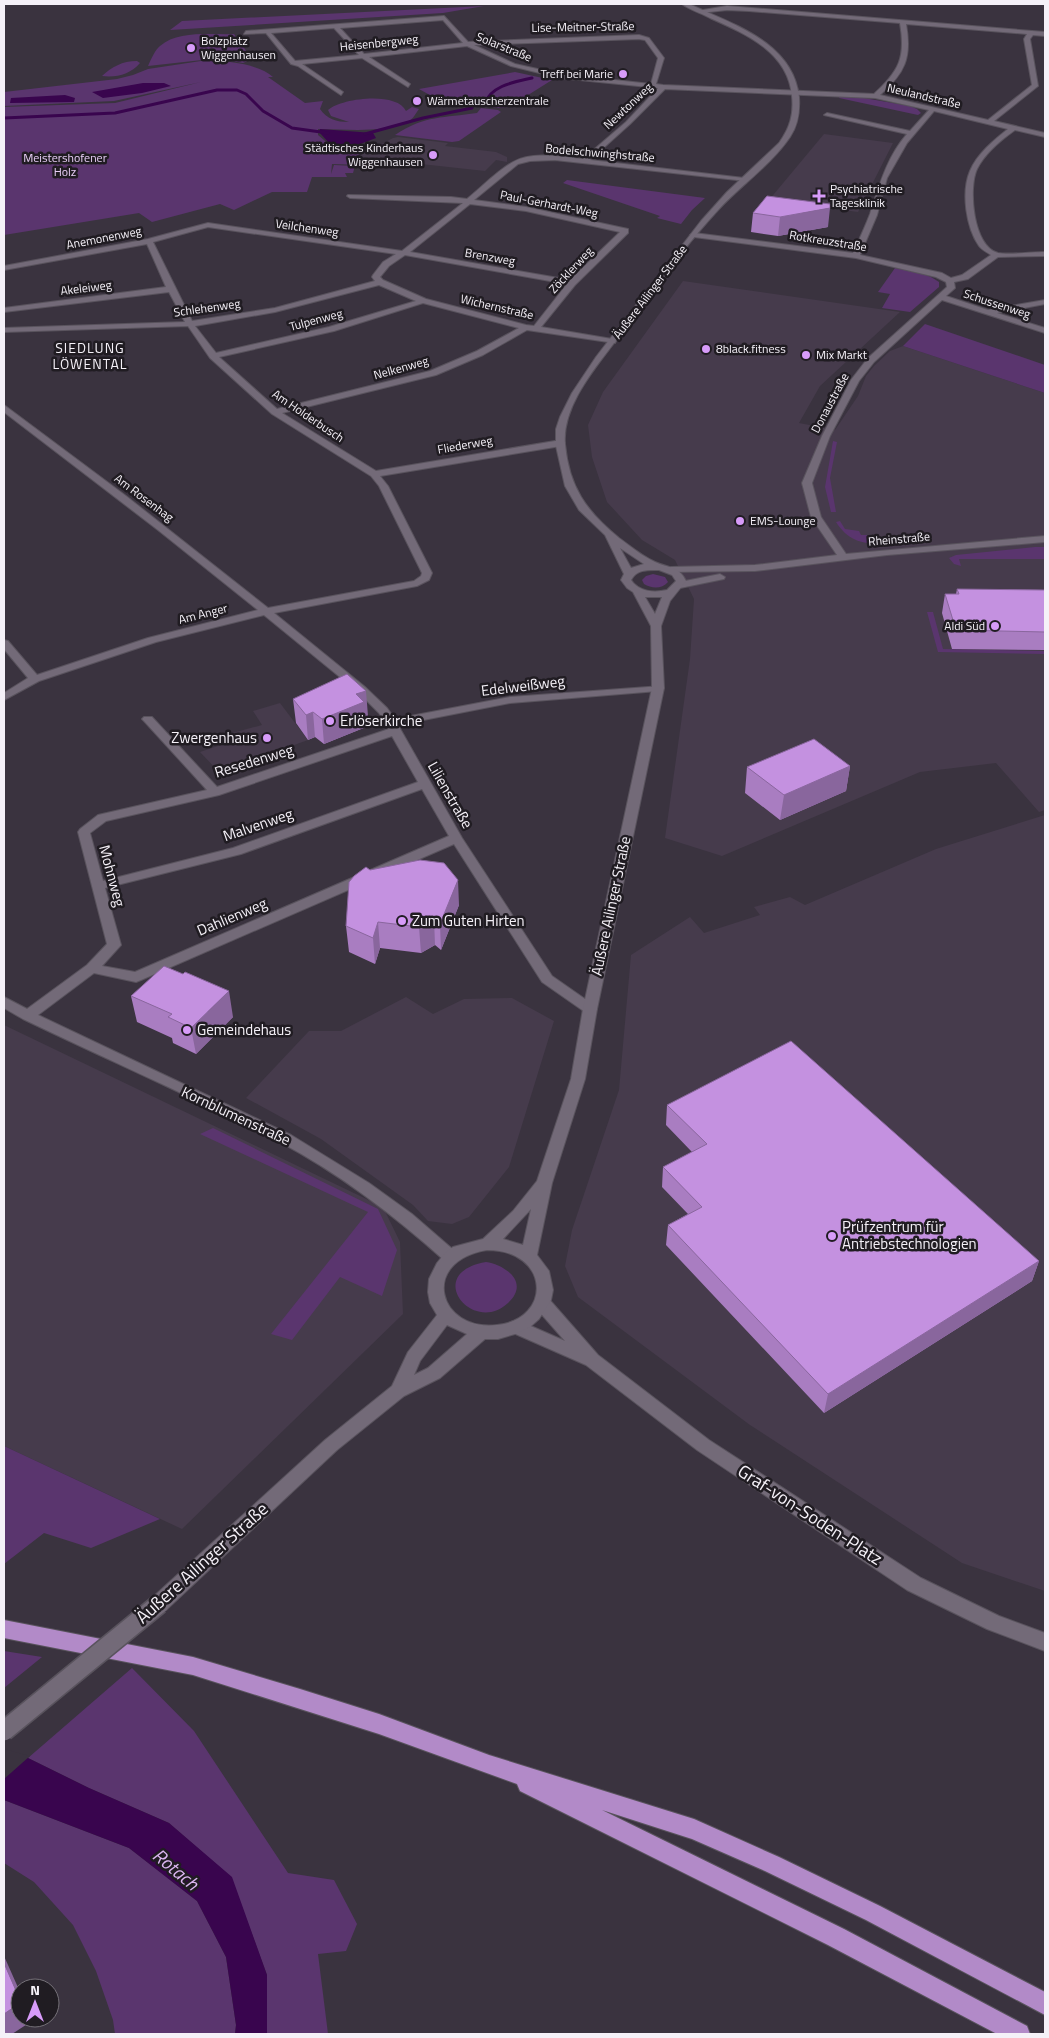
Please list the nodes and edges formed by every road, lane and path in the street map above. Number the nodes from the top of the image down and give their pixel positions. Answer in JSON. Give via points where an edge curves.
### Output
{"nodes":[{"id":1,"x":685,"y":4,"type":"edge"},
{"id":2,"x":700,"y":11,"type":"junction"},
{"id":3,"x":903,"y":22,"type":"junction"},
{"id":4,"x":336,"y":27,"type":"junction"},
{"id":5,"x":267,"y":32,"type":"junction"},
{"id":6,"x":246,"y":33,"type":"dead end"},
{"id":7,"x":1031,"y":33,"type":"junction"},
{"id":8,"x":1045,"y":34,"type":"edge"},
{"id":9,"x":466,"y":44,"type":"junction"},
{"id":10,"x":363,"y":56,"type":"junction"},
{"id":11,"x":293,"y":63,"type":"junction"},
{"id":12,"x":408,"y":85,"type":"dead end"},
{"id":13,"x":653,"y":86,"type":"junction"},
{"id":14,"x":663,"y":87,"type":"junction"},
{"id":15,"x":795,"y":91,"type":"junction"},
{"id":16,"x":341,"y":94,"type":"dead end"},
{"id":17,"x":875,"y":96,"type":"junction"},
{"id":18,"x":933,"y":109,"type":"junction"},
{"id":19,"x":827,"y":115,"type":"dead end"},
{"id":20,"x":989,"y":122,"type":"junction"},
{"id":21,"x":1012,"y":128,"type":"junction"},
{"id":22,"x":910,"y":133,"type":"junction"},
{"id":23,"x":1045,"y":135,"type":"edge"},
{"id":24,"x":585,"y":160,"type":"junction"},
{"id":25,"x":744,"y":180,"type":"junction"},
{"id":26,"x":350,"y":196,"type":"dead end"},
{"id":27,"x":468,"y":202,"type":"junction"},
{"id":28,"x":208,"y":225,"type":"joint"},
{"id":29,"x":625,"y":231,"type":"joint"},
{"id":30,"x":694,"y":234,"type":"junction"},
{"id":31,"x":149,"y":241,"type":"junction"},
{"id":32,"x":404,"y":253,"type":"junction"},
{"id":33,"x":996,"y":254,"type":"junction"},
{"id":34,"x":1045,"y":254,"type":"edge"},
{"id":35,"x":856,"y":256,"type":"junction"},
{"id":36,"x":4,"y":268,"type":"edge"},
{"id":37,"x":380,"y":282,"type":"junction"},
{"id":38,"x":572,"y":283,"type":"junction"},
{"id":39,"x":950,"y":284,"type":"junction"},
{"id":40,"x":171,"y":289,"type":"junction"},
{"id":41,"x":942,"y":297,"type":"junction"},
{"id":42,"x":423,"y":301,"type":"junction"},
{"id":43,"x":1045,"y":302,"type":"edge"},
{"id":44,"x":4,"y":310,"type":"edge"},
{"id":45,"x":986,"y":313,"type":"junction"},
{"id":46,"x":190,"y":324,"type":"junction"},
{"id":47,"x":526,"y":327,"type":"junction"},
{"id":48,"x":536,"y":328,"type":"junction"},
{"id":49,"x":4,"y":330,"type":"edge"},
{"id":50,"x":1045,"y":331,"type":"edge"},
{"id":51,"x":612,"y":341,"type":"junction"},
{"id":52,"x":214,"y":356,"type":"junction"},
{"id":53,"x":4,"y":408,"type":"edge"},
{"id":54,"x":275,"y":412,"type":"junction"},
{"id":55,"x":561,"y":443,"type":"junction"},
{"id":56,"x":374,"y":474,"type":"junction"},
{"id":57,"x":606,"y":531,"type":"junction"},
{"id":58,"x":1045,"y":539,"type":"edge"},
{"id":59,"x":843,"y":557,"type":"junction"},
{"id":60,"x":658,"y":567,"type":"junction"},
{"id":61,"x":755,"y":568,"type":"junction"},
{"id":62,"x":671,"y":570,"type":"junction"},
{"id":63,"x":630,"y":573,"type":"junction"},
{"id":64,"x":417,"y":583,"type":"joint"},
{"id":65,"x":676,"y":588,"type":"junction"},
{"id":66,"x":637,"y":591,"type":"junction"},
{"id":67,"x":267,"y":611,"type":"junction"},
{"id":68,"x":656,"y":626,"type":"junction"},
{"id":69,"x":4,"y":643,"type":"edge"},
{"id":70,"x":35,"y":679,"type":"junction"},
{"id":71,"x":658,"y":688,"type":"junction"},
{"id":72,"x":4,"y":697,"type":"edge"},
{"id":73,"x":148,"y":719,"type":"dead end"},
{"id":74,"x":394,"y":727,"type":"junction"},
{"id":75,"x":425,"y":784,"type":"junction"},
{"id":76,"x":215,"y":792,"type":"junction"},
{"id":77,"x":456,"y":838,"type":"junction"},
{"id":78,"x":98,"y":886,"type":"junction"},
{"id":79,"x":92,"y":968,"type":"junction"},
{"id":80,"x":4,"y":1002,"type":"edge"},
{"id":81,"x":590,"y":1009,"type":"junction"},
{"id":82,"x":28,"y":1016,"type":"junction"},
{"id":83,"x":544,"y":1183,"type":"junction"},
{"id":84,"x":486,"y":1244,"type":"junction"},
{"id":85,"x":529,"y":1256,"type":"junction"},
{"id":86,"x":451,"y":1257,"type":"junction"},
{"id":87,"x":542,"y":1303,"type":"junction"},
{"id":88,"x":446,"y":1315,"type":"junction"},
{"id":89,"x":516,"y":1327,"type":"junction"},
{"id":90,"x":480,"y":1332,"type":"junction"},
{"id":91,"x":592,"y":1360,"type":"junction"},
{"id":92,"x":398,"y":1391,"type":"junction"},
{"id":93,"x":4,"y":1629,"type":"edge"},
{"id":94,"x":1045,"y":1642,"type":"edge"},
{"id":95,"x":4,"y":1731,"type":"edge"},
{"id":96,"x":489,"y":1766,"type":"junction"},
{"id":97,"x":1045,"y":2004,"type":"edge"},
{"id":98,"x":1019,"y":2034,"type":"edge"}],
"edges":[{"from":1,"to":2,"type":"street"},
{"from":2,"to":3,"type":"street","via":[[749,9]]},
{"from":2,"to":15,"type":"street","name":"Äußere Ailinger Straße","via":[[767,47],[787,67]]},
{"from":3,"to":7,"type":"street"},
{"from":3,"to":17,"type":"street","via":[[908,41],[905,61],[896,78]]},
{"from":4,"to":5,"type":"street","name":"Solarstraße"},
{"from":4,"to":9,"type":"street","name":"Solarstraße","via":[[444,18]]},
{"from":4,"to":10,"type":"street"},
{"from":5,"to":6,"type":"street","name":"Solarstraße"},
{"from":5,"to":11,"type":"street"},
{"from":7,"to":8,"type":"street"},
{"from":7,"to":20,"type":"street","via":[[1027,39],[1034,86]]},
{"from":9,"to":10,"type":"street","name":"Heisenbergweg"},
{"from":9,"to":13,"type":"street","name":"Solarstraße","via":[[513,65],[541,72]]},
{"from":9,"to":13,"type":"street","name":"Lise-Meitner-Straße","via":[[564,38],[644,38],[661,58]]},
{"from":10,"to":11,"type":"street","name":"Heisenbergweg"},
{"from":10,"to":12,"type":"street"},
{"from":11,"to":16,"type":"street"},
{"from":13,"to":14,"type":"street","name":"Solarstraße"},
{"from":14,"to":15,"type":"street","name":"Solarstraße"},
{"from":14,"to":24,"type":"street","name":"Newtonweg"},
{"from":15,"to":17,"type":"street","name":"Neulandstraße"},
{"from":15,"to":25,"type":"street","name":"Äußere Ailinger Straße","via":[[794,124],[767,159]]},
{"from":17,"to":18,"type":"street","name":"Neulandstraße"},
{"from":18,"to":20,"type":"street","name":"Neulandstraße"},
{"from":18,"to":22,"type":"street"},
{"from":19,"to":22,"type":"street"},
{"from":20,"to":21,"type":"street","name":"Neulandstraße"},
{"from":21,"to":23,"type":"street","name":"Neulandstraße"},
{"from":21,"to":33,"type":"street","via":[[973,170],[971,208],[978,236],[983,246]]},
{"from":22,"to":35,"type":"street","via":[[882,183]]},
{"from":24,"to":25,"type":"street","name":"Bodelschwinghstraße"},
{"from":24,"to":27,"type":"street","name":"Bodelschwinghstraße","via":[[530,159],[516,163]]},
{"from":25,"to":30,"type":"street","name":"Äußere Ailinger Straße"},
{"from":26,"to":27,"type":"street"},
{"from":27,"to":29,"type":"street","name":"Paul-Gerhardt-Weg","via":[[526,210]]},
{"from":27,"to":32,"type":"street","name":"Bodelschwinghstraße"},
{"from":28,"to":31,"type":"street","name":"Anemonenweg"},
{"from":28,"to":32,"type":"street","name":"Veilchenweg"},
{"from":29,"to":38,"type":"street","name":"Zöcklerweg"},
{"from":30,"to":35,"type":"street","name":"Rotkreuzstraße"},
{"from":30,"to":51,"type":"street","name":"Äußere Ailinger Straße"},
{"from":31,"to":36,"type":"street","name":"Anemonenweg"},
{"from":31,"to":40,"type":"street","name":"Am Holderbusch"},
{"from":32,"to":37,"type":"street","name":"Bodelschwinghstraße","via":[[386,264],[376,278]]},
{"from":32,"to":38,"type":"street","name":"Brenzweg"},
{"from":33,"to":34,"type":"street"},
{"from":33,"to":39,"type":"street","via":[[965,278]]},
{"from":35,"to":39,"type":"street","name":"Rotkreuzstraße","via":[[939,275]]},
{"from":37,"to":42,"type":"street","name":"Wichernstraße"},
{"from":37,"to":46,"type":"street","name":"Schlehenweg","via":[[275,310]]},
{"from":38,"to":48,"type":"street","name":"Zöcklerweg"},
{"from":39,"to":41,"type":"street","name":"Donaustraße"},
{"from":40,"to":44,"type":"street","name":"Akeleiweg"},
{"from":40,"to":46,"type":"street","name":"Am Holderbusch"},
{"from":41,"to":45,"type":"street","name":"Schussenweg"},
{"from":41,"to":59,"type":"street","name":"Donaustraße","via":[[871,360],[855,380],[826,436],[807,483],[816,517]]},
{"from":42,"to":47,"type":"street","name":"Wichernstraße"},
{"from":42,"to":52,"type":"street","name":"Tulpenweg","via":[[331,329]]},
{"from":43,"to":45,"type":"street"},
{"from":45,"to":50,"type":"street","name":"Schussenweg"},
{"from":46,"to":49,"type":"street","name":"Schlehenweg"},
{"from":46,"to":52,"type":"street","name":"Am Holderbusch"},
{"from":47,"to":48,"type":"street","name":"Wichernstraße"},
{"from":47,"to":54,"type":"street","name":"Nelkenweg","via":[[480,353],[433,373]]},
{"from":48,"to":51,"type":"street","name":"Wichernstraße"},
{"from":51,"to":55,"type":"street","name":"Äußere Ailinger Straße","via":[[567,408]]},
{"from":52,"to":54,"type":"street","name":"Am Holderbusch"},
{"from":53,"to":67,"type":"street","name":"Am Rosenhag"},
{"from":54,"to":56,"type":"street","name":"Am Holderbusch"},
{"from":55,"to":56,"type":"street","name":"Fliederweg"},
{"from":55,"to":57,"type":"street","name":"Äußere Ailinger Straße","via":[[569,485],[576,500]]},
{"from":56,"to":64,"type":"street","name":"Am Holderbusch","via":[[427,573]]},
{"from":57,"to":60,"type":"street","name":"Rheinstraße"},
{"from":57,"to":63,"type":"street"},
{"from":58,"to":59,"type":"street","name":"Rheinstraße"},
{"from":59,"to":61,"type":"street","name":"Rheinstraße"},
{"from":60,"to":62,"type":"street","name":"Rheinstraße"},
{"from":60,"to":63,"type":"street"},
{"from":61,"to":62,"type":"street","name":"Rheinstraße"},
{"from":61,"to":65,"type":"street","name":"Rheinstraße"},
{"from":62,"to":65,"type":"street","via":[[680,577]]},
{"from":63,"to":66,"type":"street","via":[[626,580]]},
{"from":64,"to":67,"type":"street","name":"Am Anger"},
{"from":65,"to":66,"type":"street","name":"Rheinstraße","via":[[656,594]]},
{"from":65,"to":68,"type":"street","name":"Äußere Ailinger Straße","via":[[665,600]]},
{"from":66,"to":68,"type":"street","name":"Äußere Ailinger Straße"},
{"from":67,"to":70,"type":"street","name":"Am Anger","via":[[152,640]]},
{"from":67,"to":74,"type":"street","name":"Lilienstraße","via":[[377,704]]},
{"from":68,"to":71,"type":"street","name":"Äußere Ailinger Straße"},
{"from":69,"to":70,"type":"street"},
{"from":70,"to":72,"type":"street","name":"Am Anger"},
{"from":71,"to":74,"type":"street","name":"Edelweißweg","via":[[510,700]]},
{"from":71,"to":81,"type":"street","name":"Äußere Ailinger Straße"},
{"from":73,"to":76,"type":"street","name":"Resedenweg"},
{"from":74,"to":75,"type":"street","name":"Lilienstraße"},
{"from":74,"to":76,"type":"street","name":"Resedenweg"},
{"from":75,"to":77,"type":"street","name":"Lilienstraße"},
{"from":75,"to":78,"type":"street","name":"Malvenweg","via":[[237,851]]},
{"from":76,"to":78,"type":"street","name":"Mohnweg","via":[[102,818],[84,832]]},
{"from":77,"to":79,"type":"street","name":"Dahlienweg","via":[[136,976]]},
{"from":77,"to":81,"type":"street","name":"Lilienstraße","via":[[547,979]]},
{"from":78,"to":79,"type":"street","name":"Mohnweg","via":[[114,945]]},
{"from":79,"to":82,"type":"street"},
{"from":80,"to":82,"type":"street","name":"Kornblumenstraße"},
{"from":81,"to":83,"type":"street","name":"Äußere Ailinger Straße","via":[[578,1079]]},
{"from":82,"to":86,"type":"street","name":"Kornblumenstraße","via":[[286,1139],[364,1187],[407,1218]]},
{"from":83,"to":84,"type":"street","name":"Äußere Ailinger Straße","via":[[518,1215]]},
{"from":83,"to":85,"type":"street","name":"Äußere Ailinger Straße"},
{"from":84,"to":85,"type":"street","via":[[508,1245]]},
{"from":84,"to":86,"type":"street","via":[[469,1247]]},
{"from":85,"to":87,"type":"street","via":[[545,1279],[546,1293]]},
{"from":86,"to":88,"type":"street","via":[[440,1270],[435,1286],[437,1300]]},
{"from":87,"to":89,"type":"street","via":[[531,1318]]},
{"from":87,"to":91,"type":"street","name":"Graf-von-Soden-Platz"},
{"from":88,"to":90,"type":"street","via":[[460,1326]]},
{"from":88,"to":92,"type":"street","name":"Äußere Ailinger Straße","via":[[414,1357]]},
{"from":89,"to":90,"type":"street"},
{"from":89,"to":91,"type":"street","name":"Graf-von-Soden-Platz"},
{"from":90,"to":92,"type":"street","name":"Äußere Ailinger Straße","via":[[434,1373]]},
{"from":91,"to":94,"type":"street","name":"Graf-von-Soden-Platz","via":[[703,1445],[914,1584],[994,1623]]},
{"from":92,"to":95,"type":"street","name":"Äußere Ailinger Straße","bridge":true,"via":[[331,1446],[159,1604]]},
{"from":93,"to":96,"type":"main road","via":[[193,1666],[370,1721]]},
{"from":96,"to":97,"type":"main road","via":[[694,1829],[873,1913]]},
{"from":96,"to":98,"type":"main road","via":[[836,1937]]}]}
